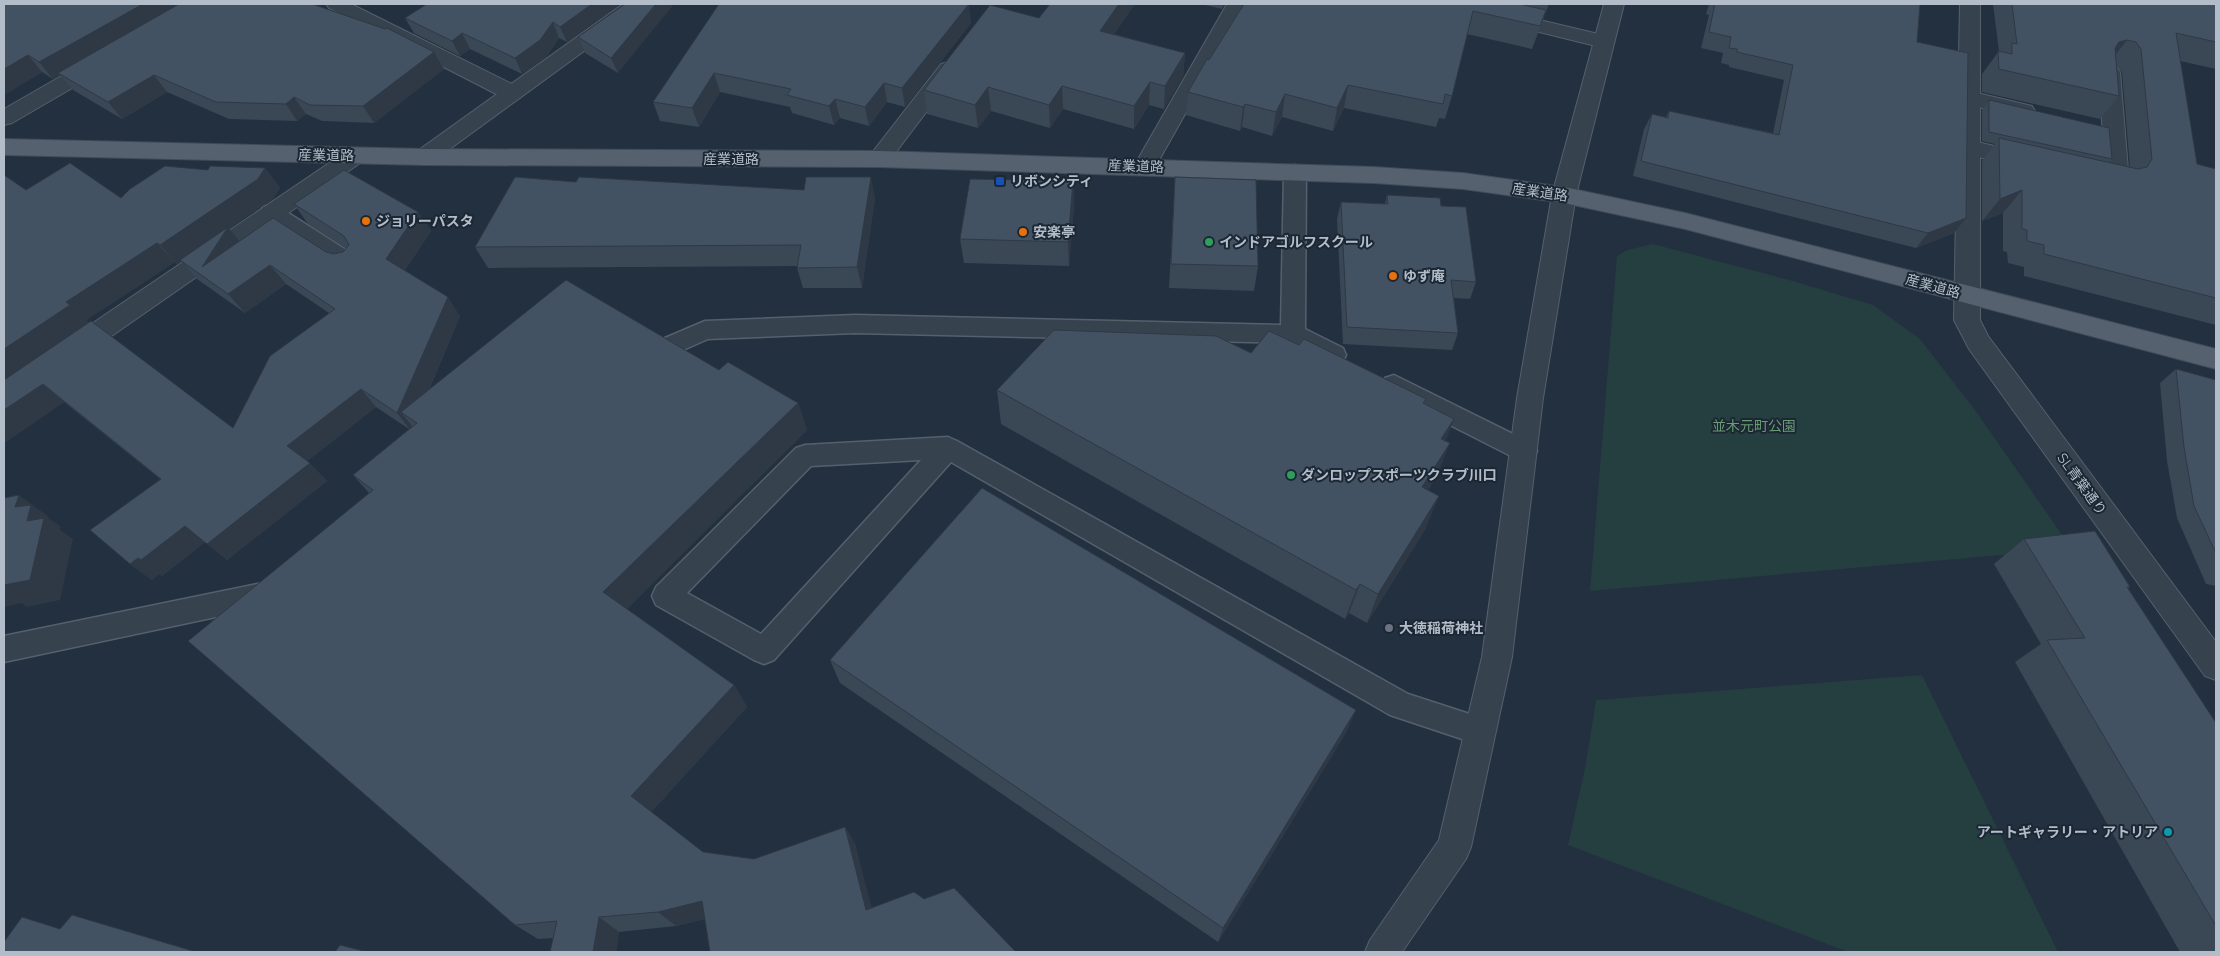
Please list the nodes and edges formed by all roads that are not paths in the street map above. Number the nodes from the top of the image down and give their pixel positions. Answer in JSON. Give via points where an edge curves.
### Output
{"nodes":[{"id":1,"x":336,"y":4,"type":"edge"},
{"id":2,"x":636,"y":4,"type":"edge"},
{"id":3,"x":1237,"y":4,"type":"edge"},
{"id":4,"x":1449,"y":4,"type":"edge"},
{"id":5,"x":1614,"y":4,"type":"edge"},
{"id":6,"x":1970,"y":4,"type":"edge"},
{"id":7,"x":1604,"y":42,"type":"junction"},
{"id":8,"x":962,"y":50,"type":"edge"},
{"id":9,"x":116,"y":54,"type":"edge"},
{"id":10,"x":2109,"y":72,"type":"edge"},
{"id":11,"x":512,"y":93,"type":"junction"},
{"id":12,"x":1968,"y":98,"type":"junction"},
{"id":13,"x":2046,"y":116,"type":"edge"},
{"id":14,"x":4,"y":118,"type":"edge"},
{"id":15,"x":4,"y":147,"type":"edge"},
{"id":16,"x":1968,"y":148,"type":"junction"},
{"id":17,"x":355,"y":156,"type":"junction"},
{"id":18,"x":424,"y":157,"type":"junction"},
{"id":19,"x":879,"y":160,"type":"junction"},
{"id":20,"x":2043,"y":165,"type":"edge"},
{"id":21,"x":1145,"y":166,"type":"junction"},
{"id":22,"x":1295,"y":172,"type":"junction"},
{"id":23,"x":2080,"y":173,"type":"edge"},
{"id":24,"x":1564,"y":195,"type":"junction"},
{"id":25,"x":272,"y":213,"type":"junction"},
{"id":26,"x":349,"y":263,"type":"edge"},
{"id":27,"x":1966,"y":294,"type":"junction"},
{"id":28,"x":1293,"y":334,"type":"junction"},
{"id":29,"x":674,"y":345,"type":"edge"},
{"id":30,"x":2216,"y":359,"type":"edge"},
{"id":31,"x":52,"y":364,"type":"edge"},
{"id":32,"x":948,"y":448,"type":"junction"},
{"id":33,"x":1524,"y":451,"type":"junction"},
{"id":34,"x":291,"y":580,"type":"edge"},
{"id":35,"x":4,"y":649,"type":"edge"},
{"id":36,"x":2216,"y":666,"type":"edge"},
{"id":37,"x":1480,"y":731,"type":"junction"},
{"id":38,"x":1382,"y":952,"type":"edge"}],
"edges":[{"from":1,"to":11,"type":"street"},
{"from":2,"to":11,"type":"street"},
{"from":3,"to":21,"type":"street"},
{"from":4,"to":7,"type":"street"},
{"from":5,"to":7,"type":"street"},
{"from":6,"to":12,"type":"street","name":"SL青葉通り"},
{"from":7,"to":24,"type":"street"},
{"from":8,"to":19,"type":"street"},
{"from":9,"to":14,"type":"street"},
{"from":10,"to":23,"type":"street","via":[[2104,129],[2118,182]]},
{"from":11,"to":18,"type":"street"},
{"from":12,"to":13,"type":"street"},
{"from":12,"to":16,"type":"street","name":"SL青葉通り"},
{"from":15,"to":17,"type":"main road","name":"産業道路"},
{"from":16,"to":20,"type":"street"},
{"from":16,"to":27,"type":"street","name":"SL青葉通り"},
{"from":17,"to":18,"type":"main road","name":"産業道路"},
{"from":17,"to":25,"type":"street"},
{"from":18,"to":19,"type":"main road","name":"産業道路"},
{"from":19,"to":21,"type":"main road","name":"産業道路"},
{"from":21,"to":22,"type":"main road","name":"産業道路"},
{"from":22,"to":24,"type":"main road","name":"産業道路","via":[[1463,181]]},
{"from":22,"to":28,"type":"lane"},
{"from":24,"to":27,"type":"main road","name":"産業道路","via":[[1686,221]]},
{"from":24,"to":33,"type":"street"},
{"from":25,"to":26,"type":"lane"},
{"from":25,"to":31,"type":"street"},
{"from":27,"to":30,"type":"main road","name":"産業道路"},
{"from":27,"to":36,"type":"street","name":"SL青葉通り","via":[[1967,320],[1978,342]]},
{"from":28,"to":29,"type":"lane","via":[[855,324],[705,330]]},
{"from":28,"to":33,"type":"lane"},
{"from":32,"to":32,"type":"lane","via":[[764,651],[666,596],[806,456]]},
{"from":32,"to":37,"type":"lane","via":[[1400,705]]},
{"from":33,"to":37,"type":"street","via":[[1497,657]]},
{"from":34,"to":35,"type":"lane","via":[[276,593]]},
{"from":37,"to":38,"type":"street","via":[[1454,847]]}]}
